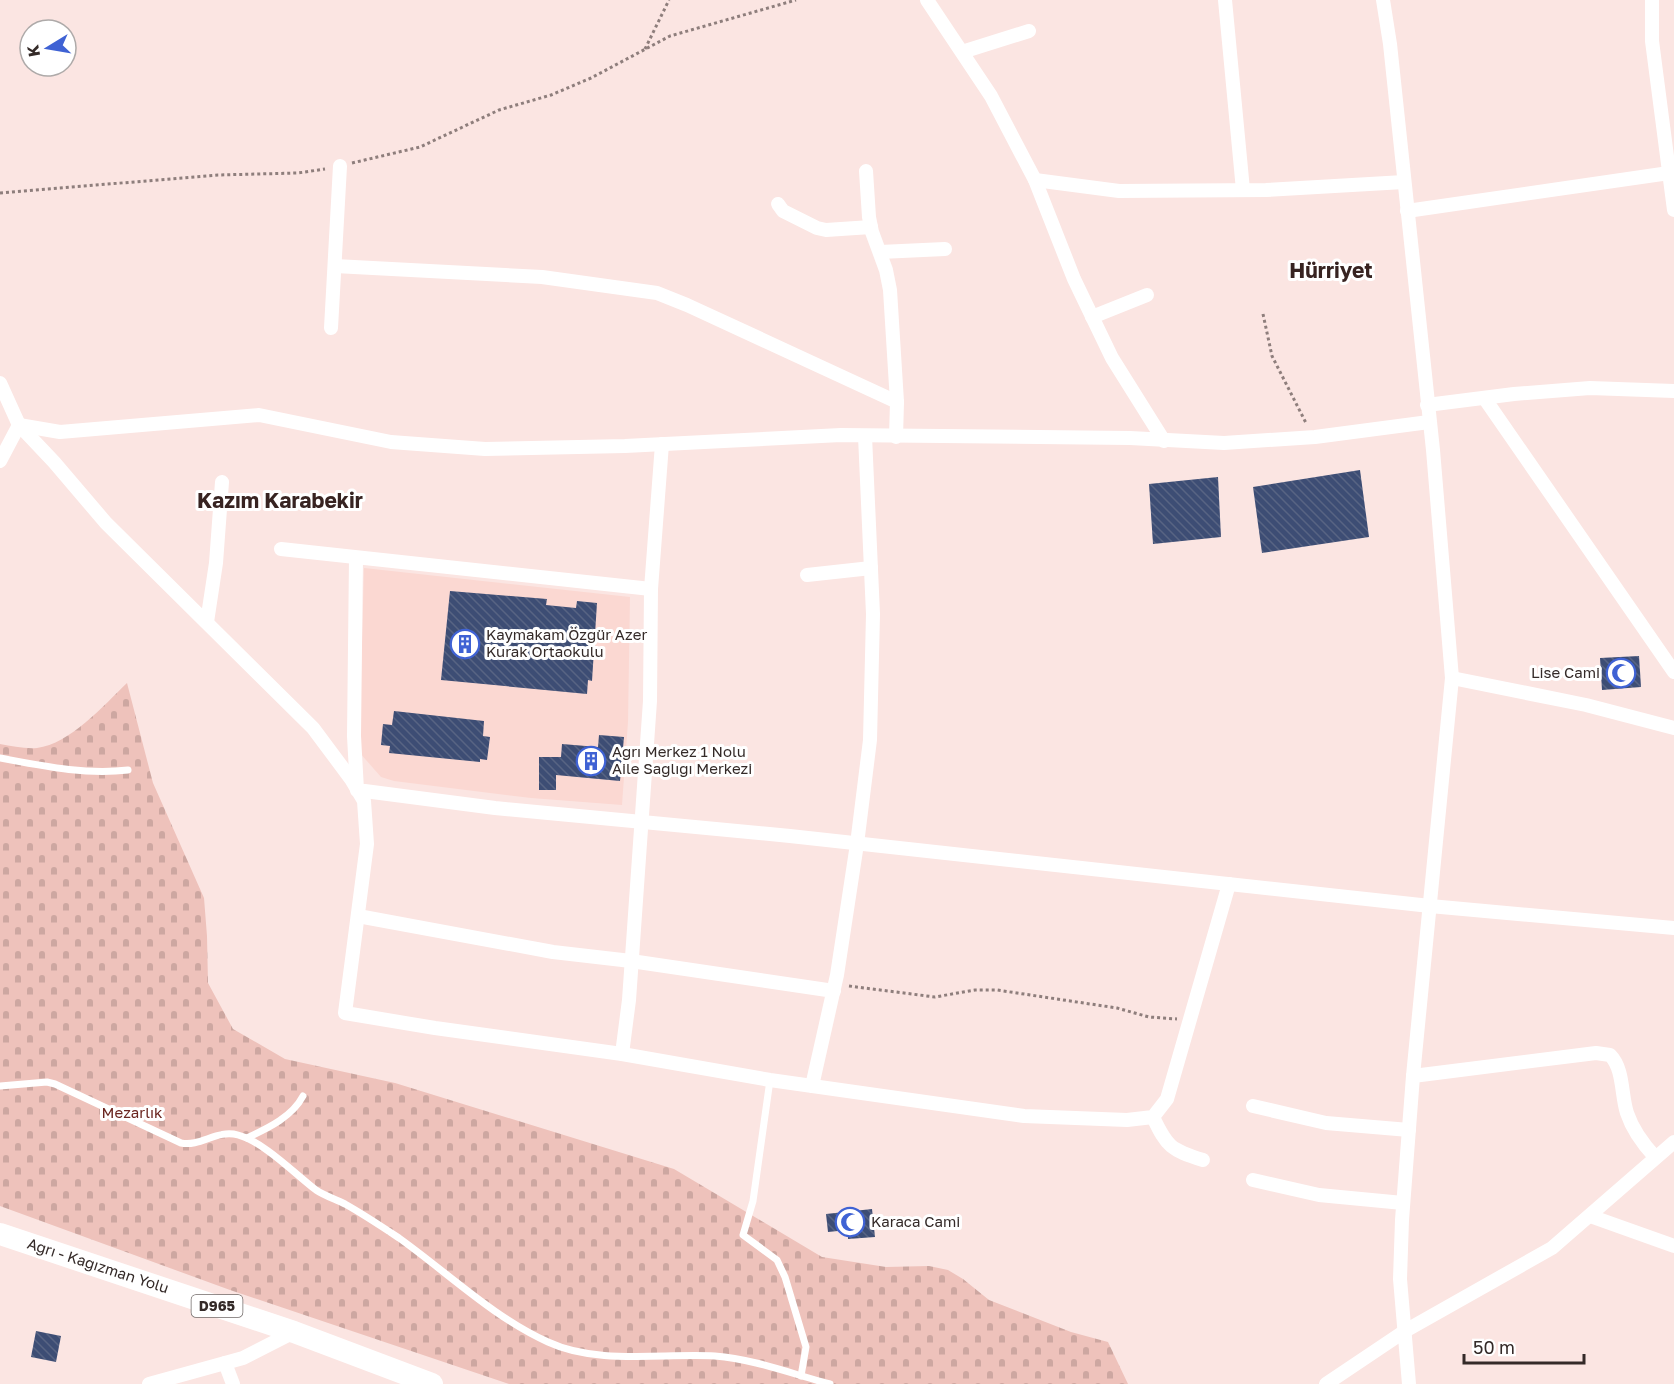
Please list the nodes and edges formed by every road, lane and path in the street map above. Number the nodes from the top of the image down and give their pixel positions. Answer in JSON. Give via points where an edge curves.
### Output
{"nodes":[{"id":1,"x":669,"y":0,"type":"edge"},
{"id":2,"x":796,"y":0,"type":"edge"},
{"id":3,"x":927,"y":0,"type":"edge"},
{"id":4,"x":1225,"y":0,"type":"edge"},
{"id":5,"x":1383,"y":0,"type":"edge"},
{"id":6,"x":1652,"y":0,"type":"edge"},
{"id":7,"x":1029,"y":31,"type":"dead end"},
{"id":8,"x":644,"y":50,"type":"junction"},
{"id":9,"x":962,"y":52,"type":"junction"},
{"id":10,"x":340,"y":166,"type":"junction"},
{"id":11,"x":866,"y":171,"type":"dead end"},
{"id":12,"x":1669,"y":173,"type":"junction"},
{"id":13,"x":1035,"y":180,"type":"junction"},
{"id":14,"x":1404,"y":182,"type":"junction"},
{"id":15,"x":1243,"y":190,"type":"junction"},
{"id":16,"x":0,"y":193,"type":"edge"},
{"id":17,"x":778,"y":204,"type":"dead end"},
{"id":18,"x":1674,"y":210,"type":"edge"},
{"id":19,"x":1407,"y":211,"type":"junction"},
{"id":20,"x":871,"y":227,"type":"junction"},
{"id":21,"x":945,"y":249,"type":"dead end"},
{"id":22,"x":880,"y":252,"type":"junction"},
{"id":23,"x":335,"y":266,"type":"junction"},
{"id":24,"x":1148,"y":295,"type":"dead end"},
{"id":25,"x":1263,"y":314,"type":"dead end"},
{"id":26,"x":1092,"y":317,"type":"junction"},
{"id":27,"x":331,"y":328,"type":"dead end"},
{"id":28,"x":0,"y":383,"type":"edge"},
{"id":29,"x":1674,"y":391,"type":"edge"},
{"id":30,"x":1485,"y":399,"type":"junction"},
{"id":31,"x":897,"y":402,"type":"junction"},
{"id":32,"x":1428,"y":405,"type":"junction"},
{"id":33,"x":1429,"y":422,"type":"junction"},
{"id":34,"x":19,"y":425,"type":"junction"},
{"id":35,"x":865,"y":436,"type":"junction"},
{"id":36,"x":896,"y":437,"type":"junction"},
{"id":37,"x":1315,"y":437,"type":"junction"},
{"id":38,"x":1164,"y":441,"type":"junction"},
{"id":39,"x":662,"y":444,"type":"junction"},
{"id":40,"x":0,"y":461,"type":"edge"},
{"id":41,"x":222,"y":482,"type":"dead end"},
{"id":42,"x":281,"y":549,"type":"dead end"},
{"id":43,"x":357,"y":558,"type":"junction"},
{"id":44,"x":870,"y":568,"type":"junction"},
{"id":45,"x":807,"y":574,"type":"dead end"},
{"id":46,"x":651,"y":589,"type":"junction"},
{"id":47,"x":207,"y":622,"type":"junction"},
{"id":48,"x":1674,"y":672,"type":"edge"},
{"id":49,"x":1452,"y":678,"type":"junction"},
{"id":50,"x":1674,"y":728,"type":"edge"},
{"id":51,"x":0,"y":758,"type":"edge"},
{"id":52,"x":128,"y":770,"type":"dead end"},
{"id":53,"x":357,"y":790,"type":"junction"},
{"id":54,"x":642,"y":822,"type":"junction"},
{"id":55,"x":857,"y":843,"type":"junction"},
{"id":56,"x":1229,"y":884,"type":"junction"},
{"id":57,"x":1430,"y":906,"type":"junction"},
{"id":58,"x":358,"y":916,"type":"junction"},
{"id":59,"x":1674,"y":928,"type":"edge"},
{"id":60,"x":631,"y":961,"type":"junction"},
{"id":61,"x":835,"y":988,"type":"junction"},
{"id":62,"x":1190,"y":1020,"type":"junction"},
{"id":63,"x":622,"y":1054,"type":"junction"},
{"id":64,"x":1413,"y":1076,"type":"junction"},
{"id":65,"x":770,"y":1080,"type":"junction"},
{"id":66,"x":0,"y":1086,"type":"edge"},
{"id":67,"x":812,"y":1086,"type":"junction"},
{"id":68,"x":303,"y":1096,"type":"dead end"},
{"id":69,"x":1253,"y":1106,"type":"dead end"},
{"id":70,"x":1153,"y":1117,"type":"junction"},
{"id":71,"x":1409,"y":1130,"type":"junction"},
{"id":72,"x":247,"y":1138,"type":"junction"},
{"id":73,"x":1672,"y":1147,"type":"edge"},
{"id":74,"x":1655,"y":1157,"type":"junction"},
{"id":75,"x":1203,"y":1160,"type":"dead end"},
{"id":76,"x":1253,"y":1180,"type":"dead end"},
{"id":77,"x":1403,"y":1203,"type":"junction"},
{"id":78,"x":1590,"y":1216,"type":"junction"},
{"id":79,"x":0,"y":1234,"type":"edge"},
{"id":80,"x":1674,"y":1246,"type":"edge"},
{"id":81,"x":1405,"y":1331,"type":"junction"},
{"id":82,"x":294,"y":1332,"type":"junction"},
{"id":83,"x":225,"y":1363,"type":"junction"},
{"id":84,"x":801,"y":1376,"type":"junction"},
{"id":85,"x":393,"y":1377,"type":"edge"},
{"id":86,"x":150,"y":1384,"type":"edge"},
{"id":87,"x":233,"y":1384,"type":"edge"},
{"id":88,"x":432,"y":1384,"type":"edge"},
{"id":89,"x":830,"y":1384,"type":"edge"},
{"id":90,"x":1326,"y":1384,"type":"edge"},
{"id":91,"x":1409,"y":1384,"type":"edge"}],
"edges":[{"from":1,"to":8,"type":"path"},
{"from":2,"to":8,"type":"path","via":[[670,36]]},
{"from":3,"to":9,"type":"street"},
{"from":4,"to":15,"type":"street"},
{"from":5,"to":14,"type":"street"},
{"from":6,"to":12,"type":"street","via":[[1652,41]]},
{"from":7,"to":9,"type":"street"},
{"from":8,"to":10,"type":"path","via":[[591,78],[499,110],[420,147]]},
{"from":9,"to":13,"type":"street","via":[[991,96]]},
{"from":10,"to":16,"type":"path","via":[[298,173],[218,175]]},
{"from":10,"to":23,"type":"street"},
{"from":11,"to":20,"type":"street"},
{"from":12,"to":18,"type":"street"},
{"from":12,"to":19,"type":"street"},
{"from":13,"to":15,"type":"street","via":[[1119,191]]},
{"from":13,"to":26,"type":"street"},
{"from":14,"to":15,"type":"street"},
{"from":14,"to":19,"type":"street"},
{"from":17,"to":20,"type":"street","via":[[783,211],[817,228]]},
{"from":19,"to":32,"type":"street"},
{"from":20,"to":22,"type":"street"},
{"from":21,"to":22,"type":"street"},
{"from":22,"to":31,"type":"street","via":[[890,290]]},
{"from":23,"to":27,"type":"street"},
{"from":23,"to":31,"type":"street","via":[[542,277],[657,294]]},
{"from":24,"to":26,"type":"street"},
{"from":25,"to":37,"type":"path","via":[[1272,356]]},
{"from":26,"to":38,"type":"street","via":[[1112,358]]},
{"from":28,"to":34,"type":"street"},
{"from":29,"to":30,"type":"street","via":[[1590,388]]},
{"from":30,"to":32,"type":"street"},
{"from":30,"to":48,"type":"street"},
{"from":31,"to":36,"type":"street"},
{"from":32,"to":33,"type":"street"},
{"from":33,"to":37,"type":"street"},
{"from":33,"to":49,"type":"street"},
{"from":34,"to":39,"type":"street","via":[[60,432],[259,415],[391,442],[485,449]]},
{"from":34,"to":40,"type":"street"},
{"from":34,"to":47,"type":"street","via":[[106,523]]},
{"from":35,"to":36,"type":"street"},
{"from":35,"to":39,"type":"street"},
{"from":35,"to":44,"type":"street"},
{"from":36,"to":38,"type":"street"},
{"from":37,"to":38,"type":"street","via":[[1224,444]]},
{"from":39,"to":46,"type":"street"},
{"from":41,"to":47,"type":"street"},
{"from":42,"to":43,"type":"street"},
{"from":43,"to":46,"type":"street"},
{"from":43,"to":53,"type":"street"},
{"from":44,"to":45,"type":"street"},
{"from":44,"to":55,"type":"street","via":[[870,740]]},
{"from":46,"to":54,"type":"street","via":[[650,701]]},
{"from":47,"to":53,"type":"street","via":[[313,728]]},
{"from":49,"to":50,"type":"street","via":[[1586,705]]},
{"from":49,"to":57,"type":"street"},
{"from":51,"to":52,"type":"lane","via":[[102,773]]},
{"from":53,"to":54,"type":"street"},
{"from":53,"to":58,"type":"street","via":[[364,801],[367,844]]},
{"from":54,"to":55,"type":"street"},
{"from":54,"to":60,"type":"street"},
{"from":55,"to":56,"type":"street"},
{"from":55,"to":61,"type":"street"},
{"from":56,"to":57,"type":"street"},
{"from":56,"to":62,"type":"street"},
{"from":57,"to":59,"type":"street"},
{"from":57,"to":64,"type":"street"},
{"from":58,"to":60,"type":"street","via":[[553,952]]},
{"from":58,"to":63,"type":"street","via":[[345,1013]]},
{"from":60,"to":61,"type":"street"},
{"from":60,"to":63,"type":"street"},
{"from":61,"to":62,"type":"path","via":[[870,988],[935,997],[975,990],[1009,991],[1117,1008],[1149,1017]]},
{"from":61,"to":67,"type":"street"},
{"from":62,"to":70,"type":"street","via":[[1167,1099]]},
{"from":63,"to":65,"type":"street"},
{"from":64,"to":71,"type":"street"},
{"from":64,"to":74,"type":"street","via":[[1610,1054],[1617,1064],[1635,1132]]},
{"from":65,"to":67,"type":"street"},
{"from":65,"to":84,"type":"lane","via":[[753,1201],[743,1235],[777,1260],[785,1277],[806,1347]]},
{"from":66,"to":72,"type":"lane","via":[[55,1083],[181,1143],[192,1144],[228,1134]]},
{"from":67,"to":70,"type":"street","via":[[1024,1116],[1127,1120]]},
{"from":68,"to":72,"type":"lane","via":[[292,1110]]},
{"from":69,"to":71,"type":"street","via":[[1326,1123]]},
{"from":70,"to":75,"type":"street","via":[[1164,1141]]},
{"from":71,"to":77,"type":"street"},
{"from":72,"to":84,"type":"lane","via":[[318,1191],[400,1239],[503,1317],[548,1342],[587,1354],[717,1356]]},
{"from":73,"to":74,"type":"street"},
{"from":74,"to":78,"type":"street"},
{"from":76,"to":77,"type":"street","via":[[1319,1195]]},
{"from":77,"to":81,"type":"street","via":[[1400,1279]]},
{"from":78,"to":80,"type":"street"},
{"from":78,"to":81,"type":"street","via":[[1539,1257]]},
{"from":79,"to":82,"type":"main road","name":"Ağrı - Kağızman Yolu","number":"D965"},
{"from":81,"to":90,"type":"street"},
{"from":81,"to":91,"type":"street"},
{"from":82,"to":83,"type":"street"},
{"from":82,"to":85,"type":"main road","name":"Ağrı - Kağızman Yolu","number":"D965"},
{"from":83,"to":86,"type":"street"},
{"from":83,"to":87,"type":"street"},
{"from":84,"to":89,"type":"lane"},
{"from":85,"to":88,"type":"main road","name":"Ağrı - Kağızman Yolu","number":"D965"}]}
